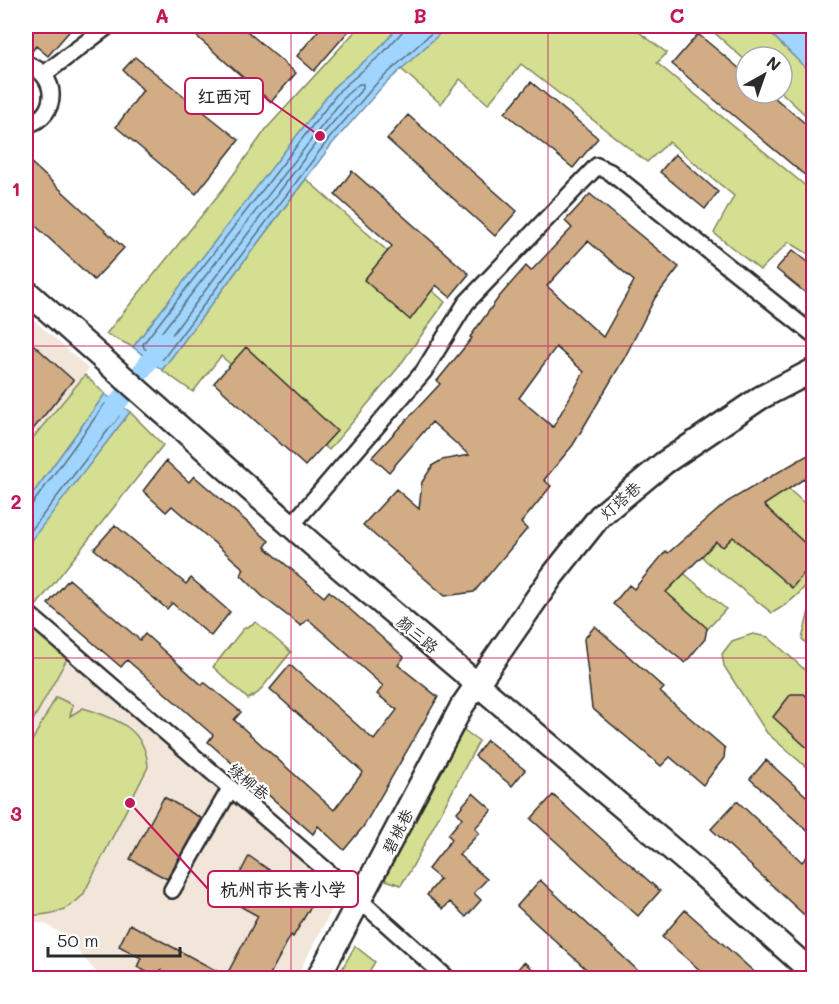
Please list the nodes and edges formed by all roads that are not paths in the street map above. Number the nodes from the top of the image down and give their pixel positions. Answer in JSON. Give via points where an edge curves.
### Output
{"nodes":[{"id":1,"x":108,"y":26,"type":"edge"},
{"id":2,"x":26,"y":64,"type":"edge"},
{"id":3,"x":44,"y":74,"type":"junction"},
{"id":4,"x":26,"y":125,"type":"edge"},
{"id":5,"x":26,"y":291,"type":"edge"},
{"id":6,"x":813,"y":335,"type":"edge"},
{"id":7,"x":813,"y":370,"type":"edge"},
{"id":8,"x":291,"y":526,"type":"junction"},
{"id":9,"x":26,"y":612,"type":"edge"},
{"id":10,"x":477,"y":684,"type":"junction"},
{"id":11,"x":231,"y":789,"type":"junction"},
{"id":12,"x":172,"y":890,"type":"dead end"},
{"id":13,"x":360,"y":903,"type":"junction"},
{"id":14,"x":813,"y":974,"type":"edge"},
{"id":15,"x":318,"y":978,"type":"edge"},
{"id":16,"x":447,"y":978,"type":"edge"}],
"edges":[{"from":1,"to":3,"type":"street"},
{"from":2,"to":3,"type":"street"},
{"from":3,"to":4,"type":"street","via":[[52,101],[42,118]]},
{"from":5,"to":8,"type":"street","name":"颜三路"},
{"from":6,"to":8,"type":"street","via":[[610,172],[597,166],[466,303],[424,371]]},
{"from":7,"to":10,"type":"street","name":"灯塔巷","via":[[760,398],[664,463],[600,516],[553,575]]},
{"from":8,"to":10,"type":"street","name":"颜三路"},
{"from":9,"to":11,"type":"street","name":"绿柳巷"},
{"from":10,"to":13,"type":"street","name":"碧桃巷"},
{"from":10,"to":14,"type":"street","name":"颜三路"},
{"from":11,"to":12,"type":"street"},
{"from":11,"to":13,"type":"street","name":"绿柳巷"},
{"from":13,"to":15,"type":"street","name":"碧桃巷"},
{"from":13,"to":16,"type":"street","name":"绿柳巷"}]}
